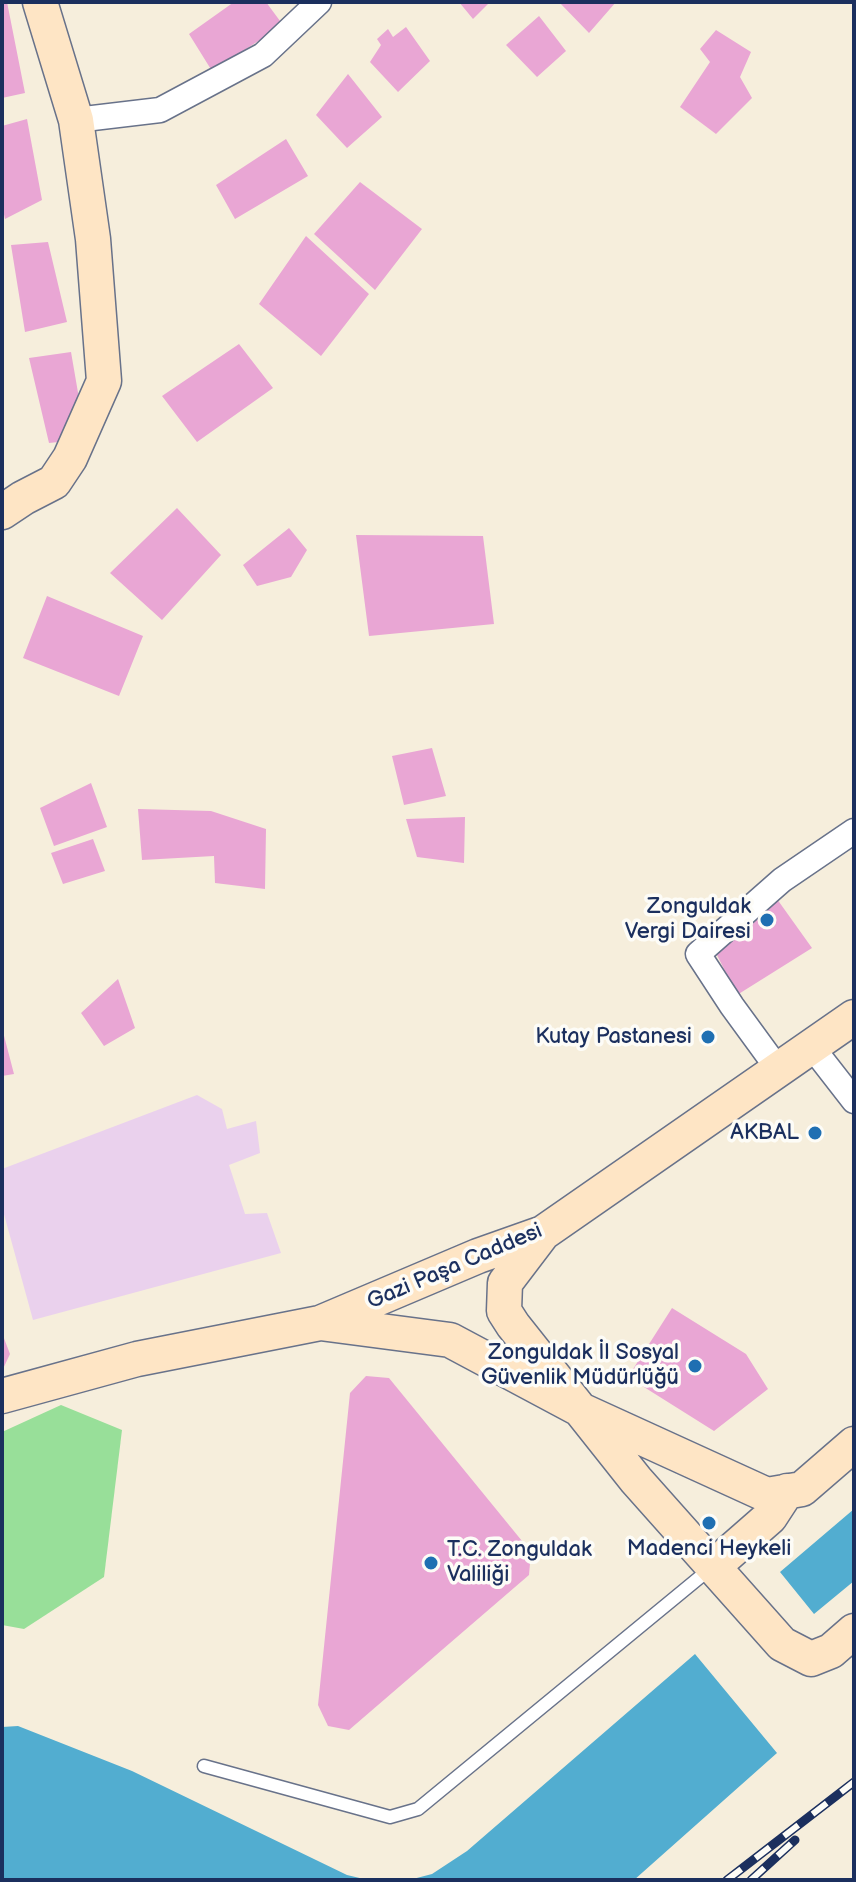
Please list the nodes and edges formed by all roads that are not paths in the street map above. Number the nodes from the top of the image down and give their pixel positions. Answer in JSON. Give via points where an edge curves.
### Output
{"nodes":[{"id":1,"x":40,"y":2,"type":"edge"},
{"id":2,"x":319,"y":2,"type":"edge"},
{"id":3,"x":76,"y":120,"type":"junction"},
{"id":4,"x":2,"y":512,"type":"edge"},
{"id":5,"x":854,"y":831,"type":"edge"},
{"id":6,"x":854,"y":1017,"type":"edge"},
{"id":7,"x":812,"y":1047,"type":"junction"},
{"id":8,"x":778,"y":1069,"type":"junction"},
{"id":9,"x":854,"y":1101,"type":"edge"},
{"id":10,"x":543,"y":1233,"type":"junction"},
{"id":11,"x":320,"y":1323,"type":"junction"},
{"id":12,"x":2,"y":1396,"type":"edge"},
{"id":13,"x":583,"y":1411,"type":"junction"},
{"id":14,"x":854,"y":1444,"type":"edge"},
{"id":15,"x":787,"y":1491,"type":"junction"},
{"id":16,"x":725,"y":1578,"type":"junction"},
{"id":17,"x":854,"y":1631,"type":"edge"},
{"id":18,"x":204,"y":1766,"type":"dead end"}],
"edges":[{"from":1,"to":3,"type":"main road"},
{"from":2,"to":3,"type":"street","via":[[263,55],[160,110]]},
{"from":3,"to":4,"type":"main road","via":[[93,239],[104,381],[54,482]]},
{"from":5,"to":8,"type":"street","via":[[782,880],[698,954]]},
{"from":6,"to":7,"type":"main road","name":"Gazi Paşa Caddesi"},
{"from":7,"to":8,"type":"main road","name":"Gazi Paşa Caddesi"},
{"from":7,"to":9,"type":"street"},
{"from":8,"to":10,"type":"main road","name":"Gazi Paşa Caddesi"},
{"from":10,"to":11,"type":"main road","name":"Gazi Paşa Caddesi"},
{"from":10,"to":13,"type":"main road","via":[[505,1283],[504,1311]]},
{"from":11,"to":12,"type":"main road","name":"Gazi Paşa Caddesi","via":[[137,1359]]},
{"from":11,"to":13,"type":"main road","via":[[450,1340]]},
{"from":13,"to":15,"type":"main road","via":[[767,1495]]},
{"from":13,"to":16,"type":"main road","via":[[636,1480]]},
{"from":14,"to":15,"type":"main road","via":[[802,1489]]},
{"from":15,"to":16,"type":"main road"},
{"from":16,"to":17,"type":"main road","via":[[782,1644],[811,1659],[831,1651]]},
{"from":16,"to":18,"type":"lane","via":[[418,1809],[390,1817]]}]}
